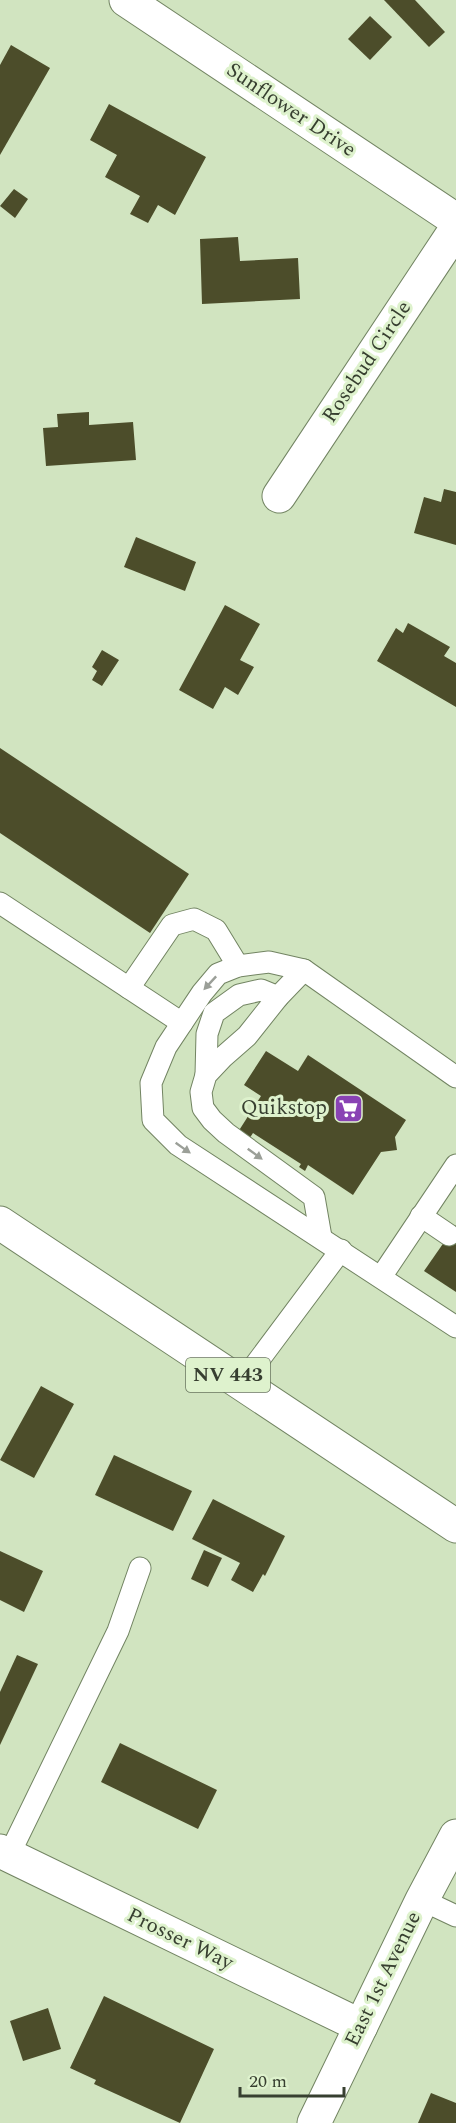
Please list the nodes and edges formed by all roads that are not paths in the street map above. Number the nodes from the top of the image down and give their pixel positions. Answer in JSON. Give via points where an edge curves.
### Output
{"nodes":[{"id":1,"x":126,"y":0,"type":"edge"},
{"id":2,"x":456,"y":220,"type":"edge"},
{"id":3,"x":456,"y":229,"type":"edge"},
{"id":4,"x":279,"y":496,"type":"dead end"},
{"id":5,"x":0,"y":903,"type":"edge"},
{"id":6,"x":238,"y":966,"type":"junction"},
{"id":7,"x":304,"y":970,"type":"junction"},
{"id":8,"x":129,"y":988,"type":"junction"},
{"id":9,"x":279,"y":997,"type":"junction"},
{"id":10,"x":182,"y":1023,"type":"junction"},
{"id":11,"x":206,"y":1075,"type":"junction"},
{"id":12,"x":456,"y":1077,"type":"edge"},
{"id":13,"x":455,"y":1170,"type":"edge"},
{"id":14,"x":421,"y":1216,"type":"junction"},
{"id":15,"x":0,"y":1223,"type":"edge"},
{"id":16,"x":449,"y":1235,"type":"dead end"},
{"id":17,"x":321,"y":1237,"type":"junction"},
{"id":18,"x":341,"y":1250,"type":"junction"},
{"id":19,"x":381,"y":1277,"type":"junction"},
{"id":20,"x":456,"y":1327,"type":"edge"},
{"id":21,"x":242,"y":1384,"type":"junction"},
{"id":22,"x":456,"y":1526,"type":"edge"},
{"id":23,"x":140,"y":1568,"type":"dead end"},
{"id":24,"x":456,"y":1836,"type":"edge"},
{"id":25,"x":4,"y":1853,"type":"edge"},
{"id":26,"x":422,"y":1900,"type":"junction"},
{"id":27,"x":456,"y":1916,"type":"edge"},
{"id":28,"x":361,"y":2026,"type":"junction"},
{"id":29,"x":314,"y":2123,"type":"edge"}],
"edges":[{"from":1,"to":2,"type":"street","name":"Sunflower Drive"},
{"from":3,"to":4,"type":"street","name":"Rosebud Circle"},
{"from":5,"to":8,"type":"lane"},
{"from":6,"to":7,"type":"lane","via":[[269,962]]},
{"from":6,"to":8,"type":"lane","via":[[216,930],[194,919],[172,925]]},
{"from":6,"to":10,"type":"lane","one_way":true,"via":[[218,974]]},
{"from":7,"to":9,"type":"lane"},
{"from":7,"to":12,"type":"lane"},
{"from":8,"to":10,"type":"lane"},
{"from":9,"to":11,"type":"lane","via":[[247,1036]]},
{"from":9,"to":11,"type":"lane","via":[[261,990],[239,995],[214,1013],[207,1034]]},
{"from":10,"to":17,"type":"lane","one_way":true,"via":[[166,1047],[151,1083],[153,1120],[178,1145]]},
{"from":11,"to":17,"type":"lane","one_way":true,"via":[[201,1092],[203,1108],[226,1133],[314,1197]]},
{"from":13,"to":14,"type":"lane"},
{"from":14,"to":16,"type":"lane"},
{"from":14,"to":19,"type":"lane"},
{"from":15,"to":21,"type":"street","number":"NV 443"},
{"from":17,"to":18,"type":"lane"},
{"from":18,"to":19,"type":"lane"},
{"from":18,"to":21,"type":"lane"},
{"from":19,"to":20,"type":"lane"},
{"from":21,"to":22,"type":"street","number":"NV 443"},
{"from":23,"to":25,"type":"lane","via":[[118,1631]]},
{"from":24,"to":26,"type":"street","name":"East 1st Avenue"},
{"from":25,"to":28,"type":"street","name":"Prosser Way"},
{"from":26,"to":27,"type":"lane"},
{"from":26,"to":28,"type":"street","name":"East 1st Avenue"},
{"from":28,"to":29,"type":"street","name":"East 1st Avenue"}]}
